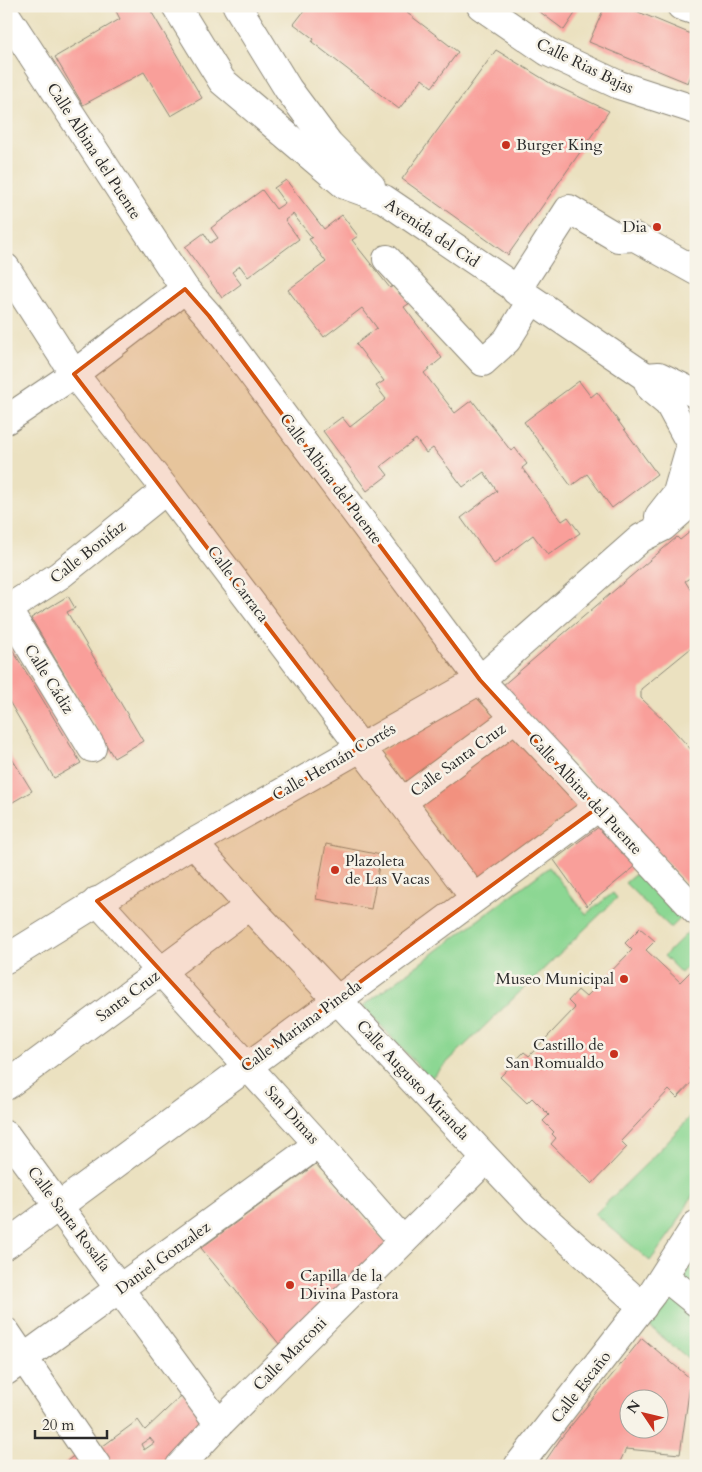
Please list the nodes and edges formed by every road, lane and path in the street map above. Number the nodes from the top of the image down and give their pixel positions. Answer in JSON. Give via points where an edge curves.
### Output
{"nodes":[{"id":1,"x":176,"y":6,"type":"edge"},
{"id":2,"x":237,"y":6,"type":"edge"},
{"id":3,"x":481,"y":6,"type":"edge"},
{"id":4,"x":681,"y":6,"type":"edge"},
{"id":5,"x":696,"y":11,"type":"edge"},
{"id":6,"x":6,"y":15,"type":"edge"},
{"id":7,"x":696,"y":110,"type":"edge"},
{"id":8,"x":384,"y":199,"type":"junction"},
{"id":9,"x":387,"y":259,"type":"dead end"},
{"id":10,"x":6,"y":268,"type":"edge"},
{"id":11,"x":696,"y":272,"type":"edge"},
{"id":12,"x":185,"y":289,"type":"junction"},
{"id":13,"x":524,"y":296,"type":"junction"},
{"id":14,"x":74,"y":374,"type":"junction"},
{"id":15,"x":646,"y":377,"type":"junction"},
{"id":16,"x":696,"y":394,"type":"edge"},
{"id":17,"x":696,"y":412,"type":"edge"},
{"id":18,"x":6,"y":420,"type":"edge"},
{"id":19,"x":691,"y":449,"type":"edge"},
{"id":20,"x":166,"y":490,"type":"junction"},
{"id":21,"x":696,"y":498,"type":"edge"},
{"id":22,"x":641,"y":538,"type":"junction"},
{"id":23,"x":7,"y":610,"type":"edge"},
{"id":24,"x":480,"y":680,"type":"junction"},
{"id":25,"x":515,"y":718,"type":"junction"},
{"id":26,"x":360,"y":747,"type":"junction"},
{"id":27,"x":92,"y":748,"type":"dead end"},
{"id":28,"x":402,"y":802,"type":"junction"},
{"id":29,"x":597,"y":808,"type":"junction"},
{"id":30,"x":193,"y":842,"type":"junction"},
{"id":31,"x":474,"y":897,"type":"junction"},
{"id":32,"x":98,"y":901,"type":"junction"},
{"id":33,"x":249,"y":906,"type":"junction"},
{"id":34,"x":696,"y":911,"type":"edge"},
{"id":35,"x":6,"y":959,"type":"edge"},
{"id":36,"x":162,"y":970,"type":"junction"},
{"id":37,"x":337,"y":999,"type":"junction"},
{"id":38,"x":247,"y":1065,"type":"junction"},
{"id":39,"x":6,"y":1086,"type":"edge"},
{"id":40,"x":6,"y":1135,"type":"edge"},
{"id":41,"x":318,"y":1144,"type":"junction"},
{"id":42,"x":486,"y":1159,"type":"junction"},
{"id":43,"x":59,"y":1206,"type":"junction"},
{"id":44,"x":696,"y":1225,"type":"edge"},
{"id":45,"x":403,"y":1241,"type":"junction"},
{"id":46,"x":6,"y":1245,"type":"edge"},
{"id":47,"x":665,"y":1277,"type":"junction"},
{"id":48,"x":121,"y":1289,"type":"junction"},
{"id":49,"x":696,"y":1302,"type":"edge"},
{"id":50,"x":643,"y":1307,"type":"junction"},
{"id":51,"x":6,"y":1332,"type":"edge"},
{"id":52,"x":15,"y":1365,"type":"edge"},
{"id":53,"x":219,"y":1424,"type":"junction"},
{"id":54,"x":97,"y":1466,"type":"edge"},
{"id":55,"x":180,"y":1466,"type":"edge"},
{"id":56,"x":518,"y":1466,"type":"edge"}],
"edges":[{"from":1,"to":8,"type":"street","name":"Avenida del Cid","via":[[222,81],[345,185]]},
{"from":2,"to":8,"type":"street","via":[[288,89],[328,144]]},
{"from":3,"to":7,"type":"street","name":"Calle Rias Bajas","via":[[548,52],[619,86]]},
{"from":4,"to":5,"type":"street"},
{"from":6,"to":12,"type":"street","name":"Calle Albina del Puente"},
{"from":8,"to":13,"type":"street","name":"Avenida del Cid"},
{"from":9,"to":13,"type":"street","via":[[482,362],[507,340]]},
{"from":10,"to":14,"type":"street","name":"Calle Carraca"},
{"from":11,"to":13,"type":"street","via":[[635,237],[618,238],[569,209]]},
{"from":12,"to":14,"type":"street"},
{"from":12,"to":24,"type":"street","name":"Calle Albina del Puente","via":[[215,324]]},
{"from":13,"to":15,"type":"street","name":"Avenida del Cid"},
{"from":14,"to":18,"type":"street"},
{"from":14,"to":20,"type":"street","name":"Calle Carraca"},
{"from":15,"to":16,"type":"street","name":"Avenida del Cid","via":[[659,376]]},
{"from":15,"to":19,"type":"street","name":"Avenida del Cid","via":[[651,389],[669,404]]},
{"from":17,"to":19,"type":"street","via":[[689,426]]},
{"from":19,"to":22,"type":"street","via":[[677,493]]},
{"from":20,"to":23,"type":"street","name":"Calle Bonifaz","via":[[60,574]]},
{"from":20,"to":26,"type":"street","name":"Calle Carraca"},
{"from":21,"to":22,"type":"street","via":[[663,527]]},
{"from":22,"to":24,"type":"street","name":"Calle Hernán Cortés"},
{"from":23,"to":27,"type":"street","name":"Calle Cádiz"},
{"from":24,"to":25,"type":"street","name":"Calle Albina del Puente"},
{"from":24,"to":26,"type":"street","name":"Calle Hernán Cortés"},
{"from":25,"to":28,"type":"street","name":"Calle Santa Cruz"},
{"from":25,"to":29,"type":"street","name":"Calle Albina del Puente"},
{"from":26,"to":28,"type":"street","name":"Calle Carraca"},
{"from":26,"to":30,"type":"street","name":"Calle Hernán Cortés"},
{"from":28,"to":31,"type":"street","name":"Calle Carraca"},
{"from":29,"to":31,"type":"street","name":"Calle Mariana Pineda"},
{"from":29,"to":34,"type":"street","name":"Calle Albina del Puente"},
{"from":30,"to":32,"type":"street","name":"Calle Hernán Cortés"},
{"from":30,"to":33,"type":"street","name":"Calle Augusto Miranda"},
{"from":31,"to":37,"type":"street","name":"Calle Mariana Pineda"},
{"from":32,"to":35,"type":"street","name":"Calle Hernán Cortés"},
{"from":32,"to":36,"type":"street","name":"San Dimas"},
{"from":33,"to":36,"type":"street","name":"Santa Cruz"},
{"from":33,"to":37,"type":"street","name":"Calle Augusto Miranda"},
{"from":36,"to":38,"type":"street","name":"San Dimas"},
{"from":36,"to":39,"type":"street","name":"Santa Cruz"},
{"from":37,"to":38,"type":"street","name":"Calle Mariana Pineda"},
{"from":37,"to":42,"type":"street","name":"Calle Augusto Miranda"},
{"from":38,"to":41,"type":"street","name":"San Dimas"},
{"from":38,"to":43,"type":"street","name":"Calle Mariana Pineda"},
{"from":40,"to":43,"type":"street","name":"Calle Santa Rosalía"},
{"from":41,"to":45,"type":"street","name":"San Dimas"},
{"from":41,"to":48,"type":"street","name":"Daniel Gonzalez"},
{"from":42,"to":45,"type":"street","name":"Calle Marconi"},
{"from":42,"to":50,"type":"street","name":"Calle Augusto Miranda","via":[[534,1209]]},
{"from":43,"to":46,"type":"street","name":"Calle Mariana Pineda"},
{"from":43,"to":48,"type":"street","name":"Calle Santa Rosalía"},
{"from":44,"to":47,"type":"street","name":"Calle Escaño"},
{"from":45,"to":53,"type":"street","name":"Calle Marconi"},
{"from":47,"to":49,"type":"street"},
{"from":47,"to":50,"type":"street","name":"Calle Escaño"},
{"from":48,"to":52,"type":"street","name":"Daniel Gonzalez"},
{"from":48,"to":53,"type":"street","name":"Calle Santa Rosalía"},
{"from":50,"to":56,"type":"street","name":"Calle Escaño"},
{"from":51,"to":52,"type":"street"},
{"from":52,"to":54,"type":"street"},
{"from":53,"to":55,"type":"street","name":"Calle Marconi"}]}
